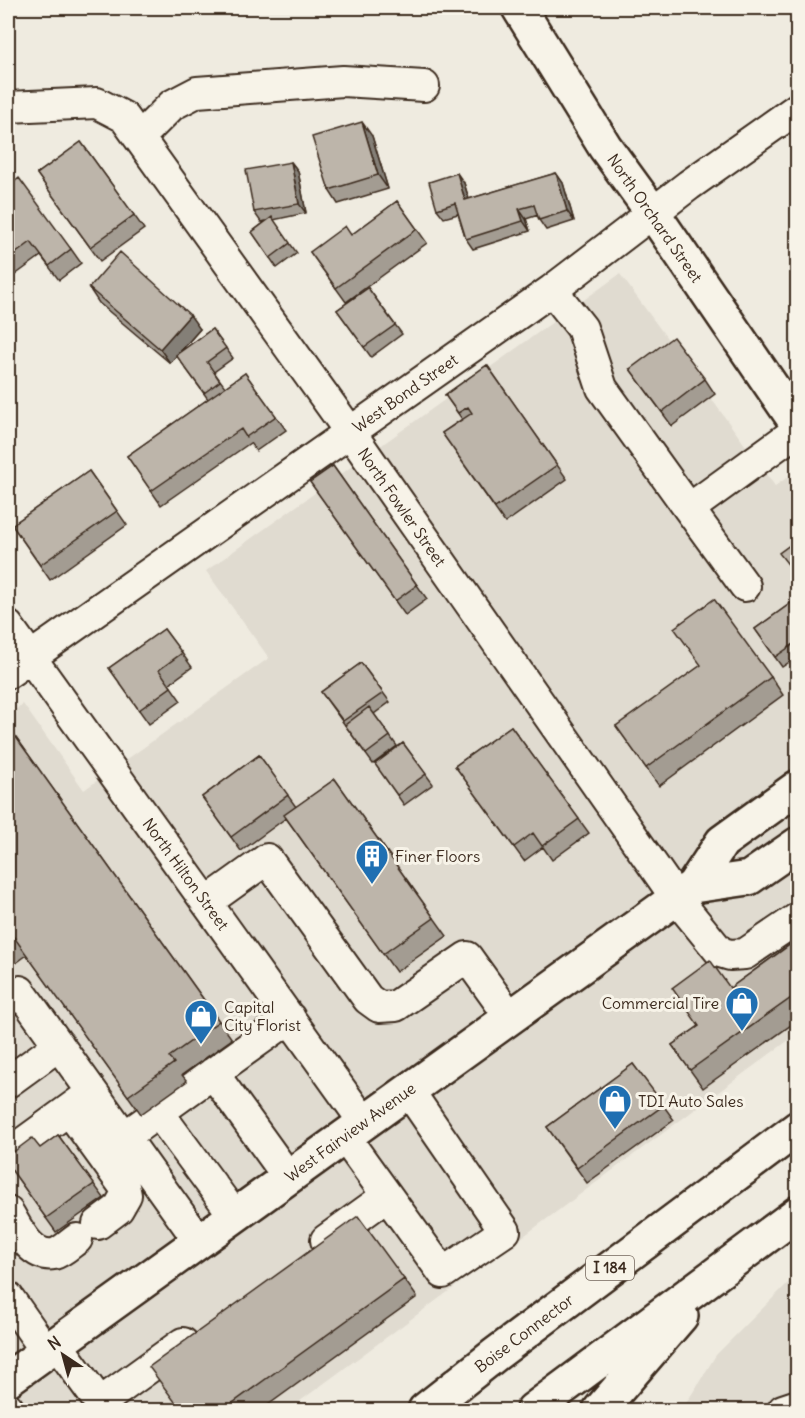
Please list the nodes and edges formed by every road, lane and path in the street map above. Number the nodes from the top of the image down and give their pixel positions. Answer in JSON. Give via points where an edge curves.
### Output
{"nodes":[{"id":1,"x":519,"y":8,"type":"edge"},
{"id":2,"x":424,"y":86,"type":"dead end"},
{"id":3,"x":8,"y":107,"type":"edge"},
{"id":4,"x":798,"y":108,"type":"edge"},
{"id":5,"x":131,"y":128,"type":"junction"},
{"id":6,"x":653,"y":213,"type":"junction"},
{"id":7,"x":552,"y":290,"type":"junction"},
{"id":8,"x":793,"y":412,"type":"edge"},
{"id":9,"x":350,"y":432,"type":"junction"},
{"id":10,"x":689,"y":508,"type":"junction"},
{"id":11,"x":745,"y":586,"type":"dead end"},
{"id":12,"x":8,"y":626,"type":"edge"},
{"id":13,"x":19,"y":665,"type":"edge"},
{"id":14,"x":798,"y":787,"type":"edge"},
{"id":15,"x":798,"y":844,"type":"edge"},
{"id":16,"x":685,"y":892,"type":"junction"},
{"id":17,"x":207,"y":902,"type":"junction"},
{"id":18,"x":798,"y":918,"type":"edge"},
{"id":19,"x":8,"y":1000,"type":"edge"},
{"id":20,"x":510,"y":1017,"type":"junction"},
{"id":21,"x":290,"y":1018,"type":"junction"},
{"id":22,"x":59,"y":1045,"type":"junction"},
{"id":23,"x":213,"y":1073,"type":"junction"},
{"id":24,"x":8,"y":1082,"type":"edge"},
{"id":25,"x":408,"y":1090,"type":"junction"},
{"id":26,"x":93,"y":1093,"type":"junction"},
{"id":27,"x":69,"y":1110,"type":"junction"},
{"id":28,"x":158,"y":1112,"type":"junction"},
{"id":29,"x":798,"y":1128,"type":"edge"},
{"id":30,"x":354,"y":1129,"type":"junction"},
{"id":31,"x":124,"y":1137,"type":"junction"},
{"id":32,"x":8,"y":1154,"type":"edge"},
{"id":33,"x":288,"y":1177,"type":"junction"},
{"id":34,"x":387,"y":1196,"type":"junction"},
{"id":35,"x":8,"y":1212,"type":"edge"},
{"id":36,"x":798,"y":1213,"type":"edge"},
{"id":37,"x":234,"y":1215,"type":"junction"},
{"id":38,"x":199,"y":1241,"type":"junction"},
{"id":39,"x":301,"y":1258,"type":"edge"},
{"id":40,"x":719,"y":1271,"type":"junction"},
{"id":41,"x":8,"y":1297,"type":"edge"},
{"id":42,"x":205,"y":1327,"type":"edge"},
{"id":43,"x":51,"y":1347,"type":"junction"},
{"id":44,"x":8,"y":1379,"type":"edge"},
{"id":45,"x":798,"y":1405,"type":"edge"},
{"id":46,"x":103,"y":1407,"type":"edge"},
{"id":47,"x":424,"y":1410,"type":"edge"},
{"id":48,"x":532,"y":1410,"type":"edge"},
{"id":49,"x":600,"y":1410,"type":"edge"},
{"id":50,"x":783,"y":1410,"type":"edge"}],
"edges":[{"from":1,"to":6,"type":"main road","name":"North Orchard Street","via":[[605,147]]},
{"from":2,"to":5,"type":"street","via":[[343,81],[197,92]]},
{"from":3,"to":5,"type":"street","via":[[97,103]]},
{"from":4,"to":6,"type":"street","name":"West Bond Street"},
{"from":5,"to":9,"type":"street","name":"North Fowler Street"},
{"from":6,"to":7,"type":"street","name":"West Bond Street"},
{"from":6,"to":8,"type":"main road","name":"North Orchard Street"},
{"from":7,"to":9,"type":"street","name":"West Bond Street"},
{"from":7,"to":10,"type":"street","via":[[582,328],[602,388]]},
{"from":8,"to":10,"type":"street"},
{"from":9,"to":13,"type":"street","name":"West Bond Street"},
{"from":9,"to":16,"type":"street","name":"North Fowler Street"},
{"from":10,"to":11,"type":"street"},
{"from":12,"to":13,"type":"street","name":"North Hilton Street"},
{"from":13,"to":17,"type":"street","name":"North Hilton Street"},
{"from":14,"to":16,"type":"main road","name":"West Fairview Avenue","via":[[722,842]]},
{"from":15,"to":16,"type":"main road","name":"West Fairview Avenue","via":[[749,878]]},
{"from":16,"to":18,"type":"street","name":"North Fowler Street","via":[[720,952],[730,956],[745,954]]},
{"from":16,"to":20,"type":"main road","name":"West Fairview Avenue"},
{"from":17,"to":20,"type":"street","via":[[267,859],[368,999],[379,1007],[396,1006],[467,957]]},
{"from":17,"to":21,"type":"street","name":"North Hilton Street"},
{"from":19,"to":22,"type":"street","via":[[20,991]]},
{"from":20,"to":25,"type":"main road","name":"West Fairview Avenue"},
{"from":21,"to":23,"type":"street"},
{"from":21,"to":30,"type":"street","name":"North Hilton Street"},
{"from":22,"to":24,"type":"street"},
{"from":22,"to":26,"type":"street"},
{"from":23,"to":28,"type":"street"},
{"from":23,"to":33,"type":"street"},
{"from":25,"to":30,"type":"main road","name":"West Fairview Avenue"},
{"from":25,"to":34,"type":"street","name":"North Hilton Street","via":[[505,1231],[443,1273]]},
{"from":26,"to":27,"type":"street"},
{"from":26,"to":31,"type":"street"},
{"from":27,"to":32,"type":"street"},
{"from":27,"to":35,"type":"street","via":[[124,1186],[126,1195],[118,1209],[55,1254],[33,1250]]},
{"from":28,"to":31,"type":"street"},
{"from":28,"to":37,"type":"street"},
{"from":29,"to":47,"type":"main road","name":"Boise Connector","number":"I 184"},
{"from":30,"to":33,"type":"main road","name":"West Fairview Avenue"},
{"from":30,"to":34,"type":"street","name":"North Hilton Street"},
{"from":31,"to":38,"type":"street"},
{"from":33,"to":37,"type":"main road","name":"West Fairview Avenue"},
{"from":34,"to":39,"type":"street"},
{"from":36,"to":40,"type":"main road"},
{"from":37,"to":38,"type":"main road","name":"West Fairview Avenue"},
{"from":38,"to":43,"type":"main road","name":"West Fairview Avenue"},
{"from":40,"to":48,"type":"main road"},
{"from":40,"to":49,"type":"main road"},
{"from":41,"to":43,"type":"street"},
{"from":42,"to":46,"type":"street"},
{"from":43,"to":44,"type":"main road","name":"West Fairview Avenue"},
{"from":43,"to":46,"type":"street"},
{"from":45,"to":50,"type":"street"}]}
